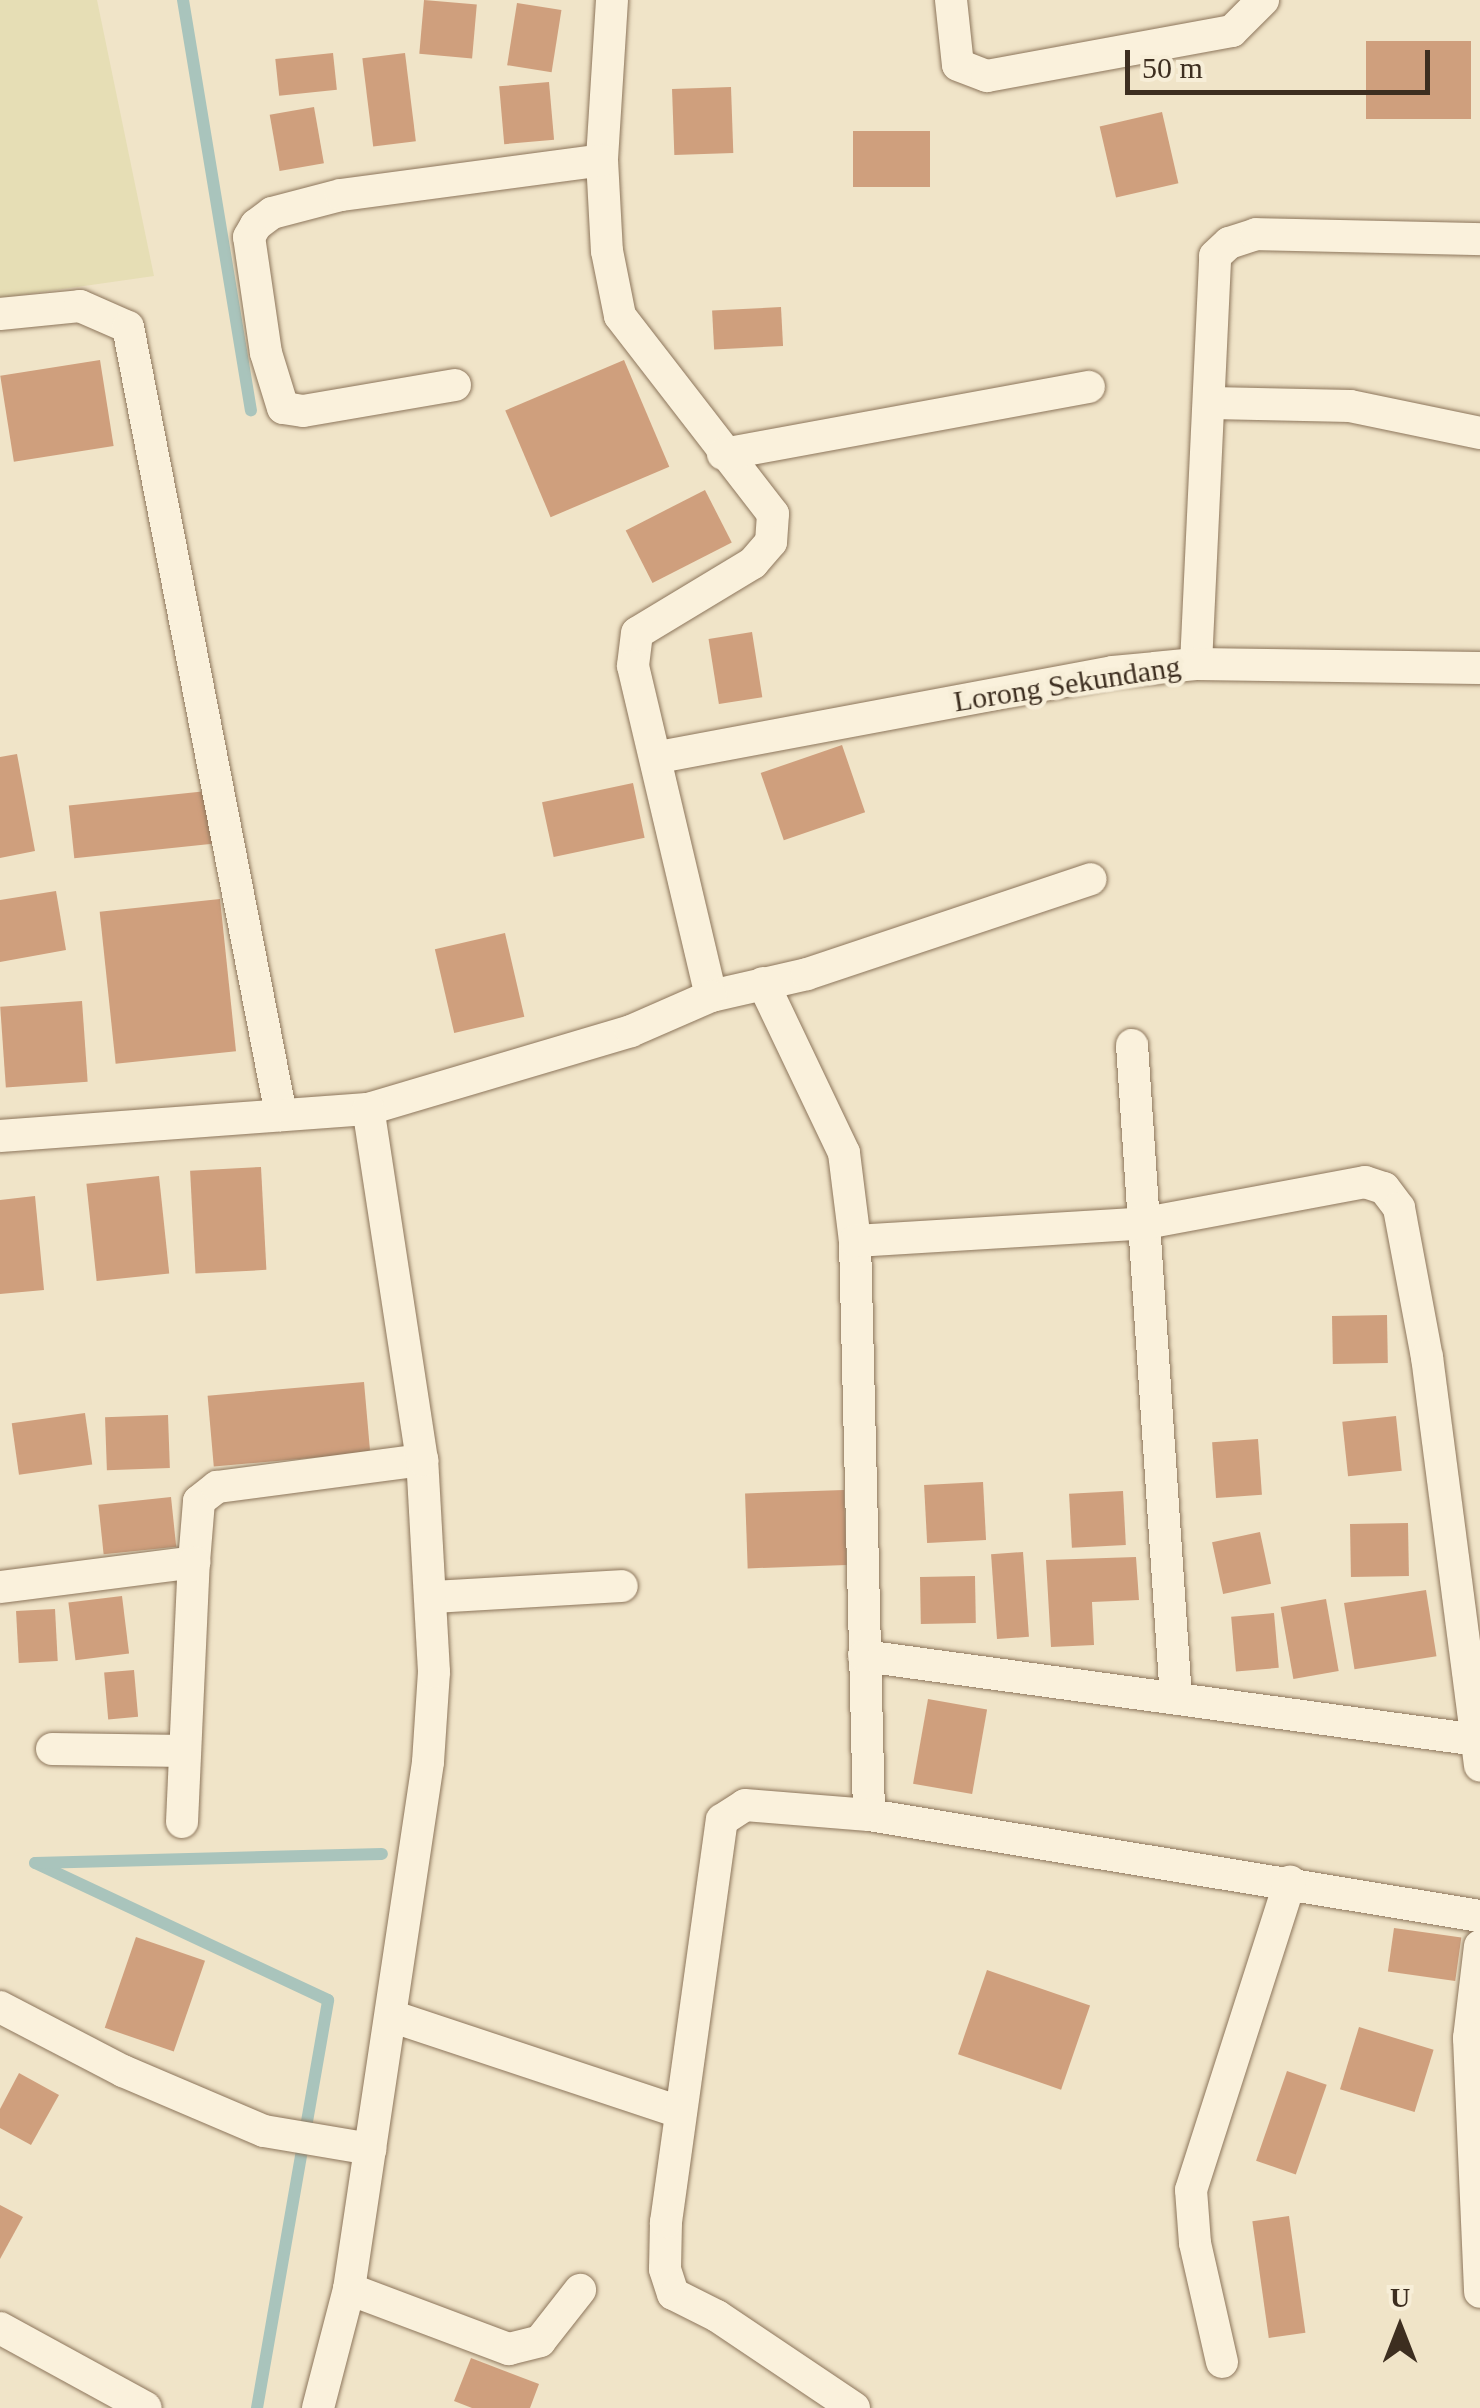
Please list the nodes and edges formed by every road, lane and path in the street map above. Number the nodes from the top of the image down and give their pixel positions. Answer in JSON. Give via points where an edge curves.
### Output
{"nodes":[{"id":1,"x":612,"y":0,"type":"edge"},
{"id":2,"x":951,"y":0,"type":"edge"},
{"id":3,"x":1263,"y":0,"type":"edge"},
{"id":4,"x":602,"y":160,"type":"junction"},
{"id":5,"x":1480,"y":239,"type":"edge"},
{"id":6,"x":0,"y":314,"type":"edge"},
{"id":7,"x":455,"y":385,"type":"dead end"},
{"id":8,"x":1089,"y":387,"type":"dead end"},
{"id":9,"x":1212,"y":403,"type":"junction"},
{"id":10,"x":1480,"y":433,"type":"edge"},
{"id":11,"x":722,"y":454,"type":"junction"},
{"id":12,"x":1196,"y":664,"type":"junction"},
{"id":13,"x":1480,"y":668,"type":"edge"},
{"id":14,"x":659,"y":757,"type":"junction"},
{"id":15,"x":1091,"y":879,"type":"dead end"},
{"id":16,"x":763,"y":984,"type":"junction"},
{"id":17,"x":711,"y":996,"type":"junction"},
{"id":18,"x":1132,"y":1046,"type":"dead end"},
{"id":19,"x":368,"y":1109,"type":"junction"},
{"id":20,"x":281,"y":1115,"type":"junction"},
{"id":21,"x":0,"y":1136,"type":"edge"},
{"id":22,"x":1146,"y":1222,"type":"junction"},
{"id":23,"x":855,"y":1241,"type":"junction"},
{"id":24,"x":422,"y":1460,"type":"junction"},
{"id":25,"x":194,"y":1562,"type":"junction"},
{"id":26,"x":622,"y":1586,"type":"dead end"},
{"id":27,"x":0,"y":1587,"type":"edge"},
{"id":28,"x":432,"y":1597,"type":"junction"},
{"id":29,"x":864,"y":1656,"type":"junction"},
{"id":30,"x":1176,"y":1698,"type":"junction"},
{"id":31,"x":52,"y":1748,"type":"dead end"},
{"id":32,"x":185,"y":1751,"type":"junction"},
{"id":33,"x":1478,"y":1753,"type":"edge"},
{"id":34,"x":869,"y":1814,"type":"junction"},
{"id":35,"x":182,"y":1822,"type":"dead end"},
{"id":36,"x":1290,"y":1882,"type":"junction"},
{"id":37,"x":1480,"y":1916,"type":"edge"},
{"id":38,"x":1480,"y":1946,"type":"edge"},
{"id":39,"x":0,"y":2007,"type":"edge"},
{"id":40,"x":392,"y":2016,"type":"junction"},
{"id":41,"x":678,"y":2112,"type":"junction"},
{"id":42,"x":370,"y":2149,"type":"junction"},
{"id":43,"x":349,"y":2289,"type":"junction"},
{"id":44,"x":580,"y":2290,"type":"dead end"},
{"id":45,"x":1480,"y":2292,"type":"edge"},
{"id":46,"x":0,"y":2328,"type":"edge"},
{"id":47,"x":1222,"y":2362,"type":"dead end"},
{"id":48,"x":146,"y":2408,"type":"edge"},
{"id":49,"x":318,"y":2408,"type":"edge"},
{"id":50,"x":854,"y":2408,"type":"edge"}],
"edges":[{"from":1,"to":4,"type":"street"},
{"from":2,"to":3,"type":"street","via":[[958,65],[987,76],[1232,31]]},
{"from":4,"to":7,"type":"street","via":[[341,196],[272,213],[256,225],[249,237],[260,314],[274,395],[283,408],[304,411]]},
{"from":4,"to":11,"type":"street","via":[[620,316]]},
{"from":5,"to":9,"type":"street","via":[[1256,234],[1229,242],[1215,256]]},
{"from":6,"to":20,"type":"street","via":[[80,306],[128,328]]},
{"from":8,"to":11,"type":"street"},
{"from":9,"to":10,"type":"street","via":[[1350,406]]},
{"from":9,"to":12,"type":"street"},
{"from":11,"to":14,"type":"street","via":[[773,514],[771,542],[753,562],[636,632],[633,666]]},
{"from":12,"to":13,"type":"street","name":"Lorong Sekundang"},
{"from":12,"to":14,"type":"street","name":"Lorong Sekundang","via":[[1113,672]]},
{"from":14,"to":17,"type":"street"},
{"from":15,"to":16,"type":"street"},
{"from":16,"to":17,"type":"street"},
{"from":16,"to":23,"type":"street","via":[[844,1152]]},
{"from":17,"to":19,"type":"street","via":[[631,1031]]},
{"from":18,"to":22,"type":"street"},
{"from":19,"to":20,"type":"street"},
{"from":19,"to":24,"type":"street"},
{"from":20,"to":21,"type":"street"},
{"from":22,"to":23,"type":"street"},
{"from":22,"to":30,"type":"street"},
{"from":22,"to":33,"type":"street","via":[[1364,1182],[1384,1188],[1399,1208],[1448,1498]]},
{"from":23,"to":29,"type":"street"},
{"from":24,"to":25,"type":"street","via":[[217,1486],[198,1502]]},
{"from":24,"to":28,"type":"street"},
{"from":25,"to":27,"type":"street"},
{"from":25,"to":32,"type":"street"},
{"from":26,"to":28,"type":"street"},
{"from":28,"to":40,"type":"street","via":[[428,1762]]},
{"from":29,"to":30,"type":"street"},
{"from":29,"to":34,"type":"street"},
{"from":30,"to":33,"type":"street"},
{"from":31,"to":32,"type":"street"},
{"from":32,"to":35,"type":"street"},
{"from":34,"to":36,"type":"street"},
{"from":34,"to":41,"type":"street","via":[[755,1805],[733,1808],[722,1820]]},
{"from":36,"to":37,"type":"street"},
{"from":36,"to":47,"type":"street","via":[[1191,2190],[1194,2243]]},
{"from":38,"to":45,"type":"street","via":[[1469,2038]]},
{"from":39,"to":42,"type":"street","via":[[123,2071],[290,2139]]},
{"from":40,"to":41,"type":"street"},
{"from":40,"to":42,"type":"street"},
{"from":41,"to":50,"type":"street","via":[[666,2222],[668,2288]]},
{"from":42,"to":43,"type":"street"},
{"from":43,"to":44,"type":"street","via":[[509,2350],[540,2341]]},
{"from":43,"to":49,"type":"street"},
{"from":46,"to":48,"type":"street"}]}
